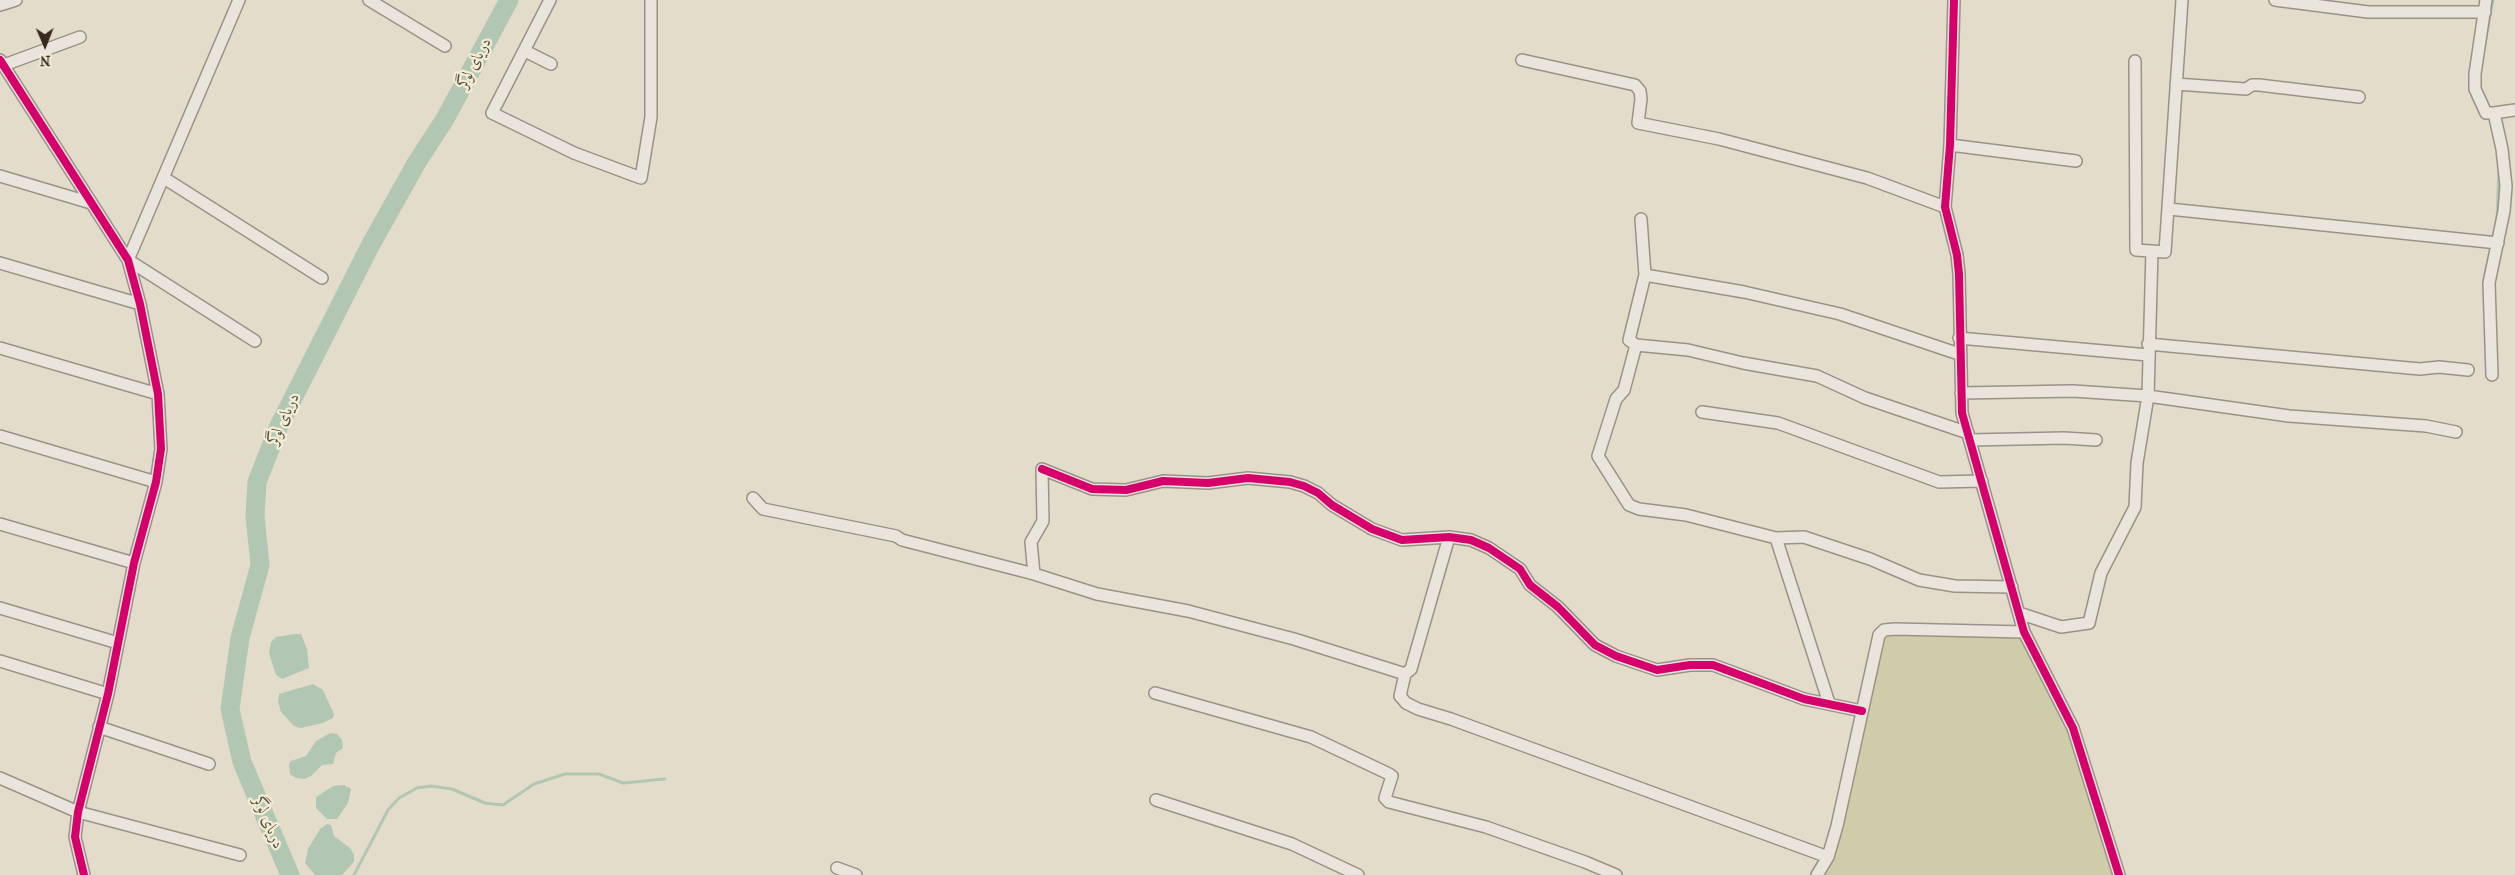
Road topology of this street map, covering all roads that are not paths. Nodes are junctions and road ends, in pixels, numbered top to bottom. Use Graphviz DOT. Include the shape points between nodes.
graph roads {
  1 [pos="16,0"];
  2 [pos="239,0"];
  3 [pos="369,0"];
  4 [pos="550,0"];
  5 [pos="651,0"];
  6 [pos="1954,0"];
  7 [pos="2182,0"];
  8 [pos="2275,0"];
  9 [pos="0,5"];
  10 [pos="2486,6"];
  11 [pos="80,37"];
  12 [pos="446,46"];
  13 [pos="525,51"];
  14 [pos="1522,60"];
  15 [pos="2135,61"];
  16 [pos="2,62"];
  17 [pos="551,64"];
  18 [pos="2176,84"];
  19 [pos="2359,97"];
  20 [pos="2515,110"];
  21 [pos="2494,113"];
  22 [pos="1950,145"];
  23 [pos="2076,161"];
  24 [pos="0,176"];
  25 [pos="164,178"];
  26 [pos="91,203"];
  27 [pos="1945,207"];
  28 [pos="2169,209"];
  29 [pos="1640,219"];
  30 [pos="2498,243"];
  31 [pos="2152,251"];
  32 [pos="128,260"];
  33 [pos="0,263"];
  34 [pos="1645,276"];
  35 [pos="322,278"];
  36 [pos="140,304"];
  37 [pos="1959,338"];
  38 [pos="255,341"];
  39 [pos="1636,345"];
  40 [pos="0,348"];
  41 [pos="2148,349"];
  42 [pos="1959,354"];
  43 [pos="2468,370"];
  44 [pos="2492,375"];
  45 [pos="1961,393"];
  46 [pos="158,394"];
  47 [pos="2148,396"];
  48 [pos="1702,412"];
  49 [pos="2456,432"];
  50 [pos="0,436"];
  51 [pos="1969,436"];
  52 [pos="2096,440"];
  53 [pos="1982,481"];
  54 [pos="156,482"];
  55 [pos="753,498"];
  56 [pos="0,524"];
  57 [pos="1449,537"];
  58 [pos="1776,538"];
  59 [pos="134,563"];
  60 [pos="1034,574"];
  61 [pos="2012,586"];
  62 [pos="0,608"];
  63 [pos="2019,614"];
  64 [pos="2024,632"];
  65 [pos="118,643"];
  66 [pos="0,661"];
  67 [pos="1405,674"];
  68 [pos="1155,693"];
  69 [pos="108,694"];
  70 [pos="1829,703"];
  71 [pos="1862,711"];
  72 [pos="99,727"];
  73 [pos="209,764"];
  74 [pos="0,778"];
  75 [pos="1156,800"];
  76 [pos="78,812"];
  77 [pos="240,855"];
  78 [pos="1828,858"];
  79 [pos="837,868"];
  80 [pos="84,875"];
  81 [pos="856,875"];
  82 [pos="1358,875"];
  83 [pos="1616,875"];
  84 [pos="1817,875"];
  85 [pos="2119,875"];
  1 -- 9 [label="street"];
  2 -- 25 [label="street"];
  3 -- 12 [label="street"];
  4 -- 13 [label="street"];
  5 -- 13 [label="street" via="651,117 641,178 574,153 492,113"];
  6 -- 22 [label="street"];
  7 -- 18 [label="street"];
  8 -- 10 [label="street" via="2368,12"];
  10 -- 21 [label="street" via="2474,74 2475,89 2486,113"];
  11 -- 16 [label="street"];
  13 -- 17 [label="street"];
  14 -- 27 [label="street" via="1635,85 1641,99 1638,123 1719,139 1866,178"];
  15 -- 31 [label="street" via="2136,250"];
  16 -- 26 [label="street"];
  18 -- 19 [label="street" via="2246,89 2259,85"];
  18 -- 28 [label="street"];
  20 -- 21 [label="street"];
  21 -- 30 [label="street" via="2506,186"];
  22 -- 23 [label="street"];
  22 -- 27 [label="street"];
  24 -- 26 [label="street"];
  25 -- 32 [label="street"];
  25 -- 35 [label="street"];
  26 -- 32 [label="street"];
  27 -- 37 [label="street" via="1957,255"];
  28 -- 30 [label="street"];
  28 -- 31 [label="street" via="2165,252"];
  29 -- 34 [label="street"];
  30 -- 44 [label="street" via="2490,283"];
  31 -- 41 [label="street"];
  32 -- 36 [label="street"];
  32 -- 38 [label="street"];
  33 -- 36 [label="street"];
  34 -- 39 [label="street" via="1629,340"];
  34 -- 42 [label="street" via="1744,292 1840,314"];
  36 -- 46 [label="street"];
  37 -- 41 [label="street"];
  37 -- 42 [label="street"];
  39 -- 51 [label="street" via="1688,350 1817,376"];
  39 -- 58 [label="street" via="1624,390 1616,399 1598,456 1625,501 1639,509 1686,515"];
  40 -- 46 [label="street"];
  41 -- 43 [label="street"];
  41 -- 47 [label="street"];
  42 -- 45 [label="street"];
  45 -- 47 [label="street" via="2073,391"];
  45 -- 51 [label="street" via="1962,413"];
  46 -- 54 [label="street" via="161,448"];
  47 -- 49 [label="street" via="2289,416 2426,426"];
  47 -- 63 [label="street" via="2137,463 2135,507 2101,573 2089,623 2061,626"];
  48 -- 53 [label="street" via="1778,423 1938,482"];
  50 -- 54 [label="street"];
  51 -- 52 [label="street"];
  51 -- 53 [label="street"];
  53 -- 61 [label="street"];
  54 -- 59 [label="street"];
  55 -- 60 [label="street" via="763,509 896,536"];
  56 -- 59 [label="street"];
  57 -- 60 [label="street" via="1402,540 1372,529 1318,493 1290,482 1248,478 1208,483 1163,481 1126,490 1092,489 1042,469 1045,494 1043,521 1031,542"];
  57 -- 67 [label="street" via="1411,669"];
  57 -- 70 [label="street" via="1471,540 1520,568 1530,584 1558,606 1595,645 1616,656 1657,670 1713,665 1804,699"];
  58 -- 61 [label="street" via="1804,537 1870,558 1919,580 1955,586"];
  58 -- 70 [label="street"];
  59 -- 65 [label="street"];
  60 -- 67 [label="street" via="1097,594 1188,612 1294,639"];
  61 -- 63 [label="street"];
  62 -- 65 [label="street"];
  63 -- 64 [label="street"];
  64 -- 71 [label="street" via="1884,630 1879,635"];
  64 -- 85 [label="street" via="2073,728"];
  65 -- 69 [label="street"];
  66 -- 69 [label="street"];
  67 -- 78 [label="street" via="1400,696 1418,709"];
  68 -- 83 [label="street" via="1311,737 1392,776 1385,798 1389,802 1486,827"];
  69 -- 72 [label="street"];
  70 -- 71 [label="street"];
  71 -- 78 [label="street"];
  72 -- 73 [label="street"];
  72 -- 76 [label="street"];
  74 -- 76 [label="street"];
  75 -- 82 [label="street" via="1292,844"];
  76 -- 77 [label="street"];
  76 -- 80 [label="street" via="75,837"];
  78 -- 84 [label="street"];
  79 -- 81 [label="street"];
}
